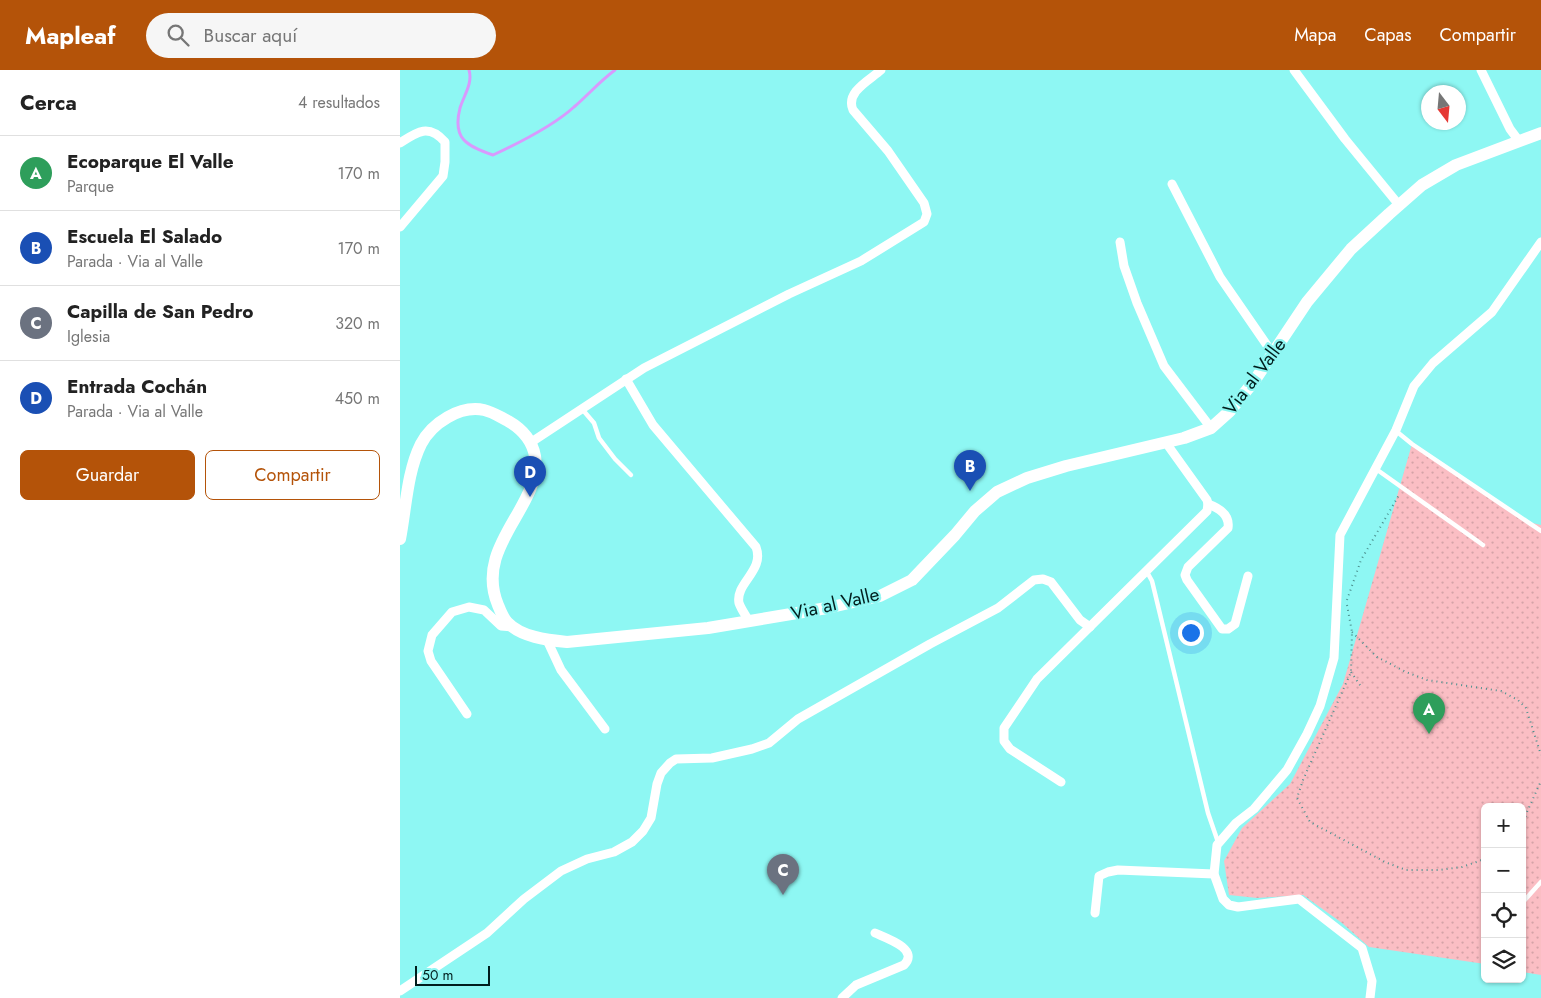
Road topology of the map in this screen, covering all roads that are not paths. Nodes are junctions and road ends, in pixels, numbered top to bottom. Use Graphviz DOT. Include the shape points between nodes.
graph roads {
  1 [pos="881,70"];
  2 [pos="1294,70"];
  3 [pos="1481,70"];
  4 [pos="1541,133"];
  5 [pos="1519,140"];
  6 [pos="400,143"];
  7 [pos="1172,184"];
  8 [pos="1400,205"];
  9 [pos="400,227"];
  10 [pos="1120,242"];
  11 [pos="1541,242"];
  12 [pos="1273,354"];
  13 [pos="626,379"];
  14 [pos="582,409"];
  15 [pos="1211,428"];
  16 [pos="1396,430"];
  17 [pos="530,442"];
  18 [pos="1169,442"];
  19 [pos="1376,469"];
  20 [pos="406,473"];
  21 [pos="631,475"];
  22 [pos="1208,504"];
  23 [pos="1541,531"];
  24 [pos="400,539"];
  25 [pos="1483,545"];
  26 [pos="1147,572"];
  27 [pos="1248,576"];
  28 [pos="748,621"];
  29 [pos="514,627"];
  30 [pos="1090,627"];
  31 [pos="547,640"];
  32 [pos="467,714"];
  33 [pos="606,729"];
  34 [pos="1061,782"];
  35 [pos="1219,843"];
  36 [pos="1214,874"];
  37 [pos="1541,882"];
  38 [pos="1526,899"];
  39 [pos="1095,913"];
  40 [pos="875,932"];
  41 [pos="400,991"];
  42 [pos="842,998"];
  43 [pos="1370,998"];
  1 -- 13 [label="street" via="855,92 850,104 924,203 927,214 924,222 861,261 789,294"];
  2 -- 8 [label="street"];
  3 -- 5 [label="street" via="1510,129"];
  4 -- 5 [label="main road, Via al Valle"];
  5 -- 8 [label="main road, Via al Valle" via="1456,165 1422,185"];
  6 -- 9 [label="street" via="422,131 435,132 445,142 443,176"];
  7 -- 12 [label="street" via="1220,277"];
  8 -- 12 [label="main road, Via al Valle" via="1351,249 1306,302"];
  10 -- 15 [label="street" via="1124,266 1137,303 1164,366"];
  11 -- 16 [label="street" via="1492,312 1433,363 1414,386"];
  12 -- 15 [label="main road, Via al Valle" via="1230,412"];
  13 -- 14 [label="street"];
  13 -- 28 [label="street" via="653,425 756,547 758,564 741,591 739,602"];
  14 -- 17 [label="street"];
  14 -- 21 [label="lane" via="594,423 599,438"];
  15 -- 18 [label="main road, Via al Valle"];
  16 -- 19 [label="street"];
  16 -- 23 [label="lane"];
  17 -- 20 [label="main road" via="520,428 494,413 482,409 458,411 438,424 422,442"];
  17 -- 29 [label="main road, Via al Valle" via="536,472 494,562 493,584 497,604 507,622"];
  18 -- 22 [label="street" via="1169,447"];
  18 -- 28 [label="main road, Via al Valle" via="1066,466 1027,478 997,492 975,511 912,580 880,596"];
  19 -- 25 [label="lane"];
  19 -- 35 [label="street" via="1340,535 1334,658 1320,706 1287,770"];
  20 -- 24 [label="main road"];
  22 -- 26 [label="street" via="1206,514"];
  22 -- 27 [label="street" via="1218,508 1227,518 1228,528 1188,568 1185,575 1222,629 1235,624"];
  26 -- 30 [label="street"];
  26 -- 35 [label="lane" via="1152,581 1208,813"];
  28 -- 31 [label="main road, Via al Valle" via="646,635 566,642"];
  29 -- 31 [label="main road, Via al Valle" via="526,635"];
  29 -- 32 [label="street" via="501,626 479,608 463,608 452,612 432,635 428,651 431,661"];
  30 -- 34 [label="street" via="1037,679 1004,728 1004,741 1010,749"];
  30 -- 41 [label="street" via="1080,620 1051,582 1039,579 998,608 798,720 769,744 712,758 676,759 661,773 651,818 632,842 561,871 487,933"];
  31 -- 33 [label="street" via="561,670"];
  35 -- 36 [label="street"];
  36 -- 39 [label="street" via="1108,872 1099,876"];
  36 -- 43 [label="street" via="1222,899 1229,905 1253,907 1299,900 1310,906 1362,948 1372,981"];
  37 -- 38 [label="lane"];
  40 -- 42 [label="street" via="906,949 908,961 856,985"];
}
